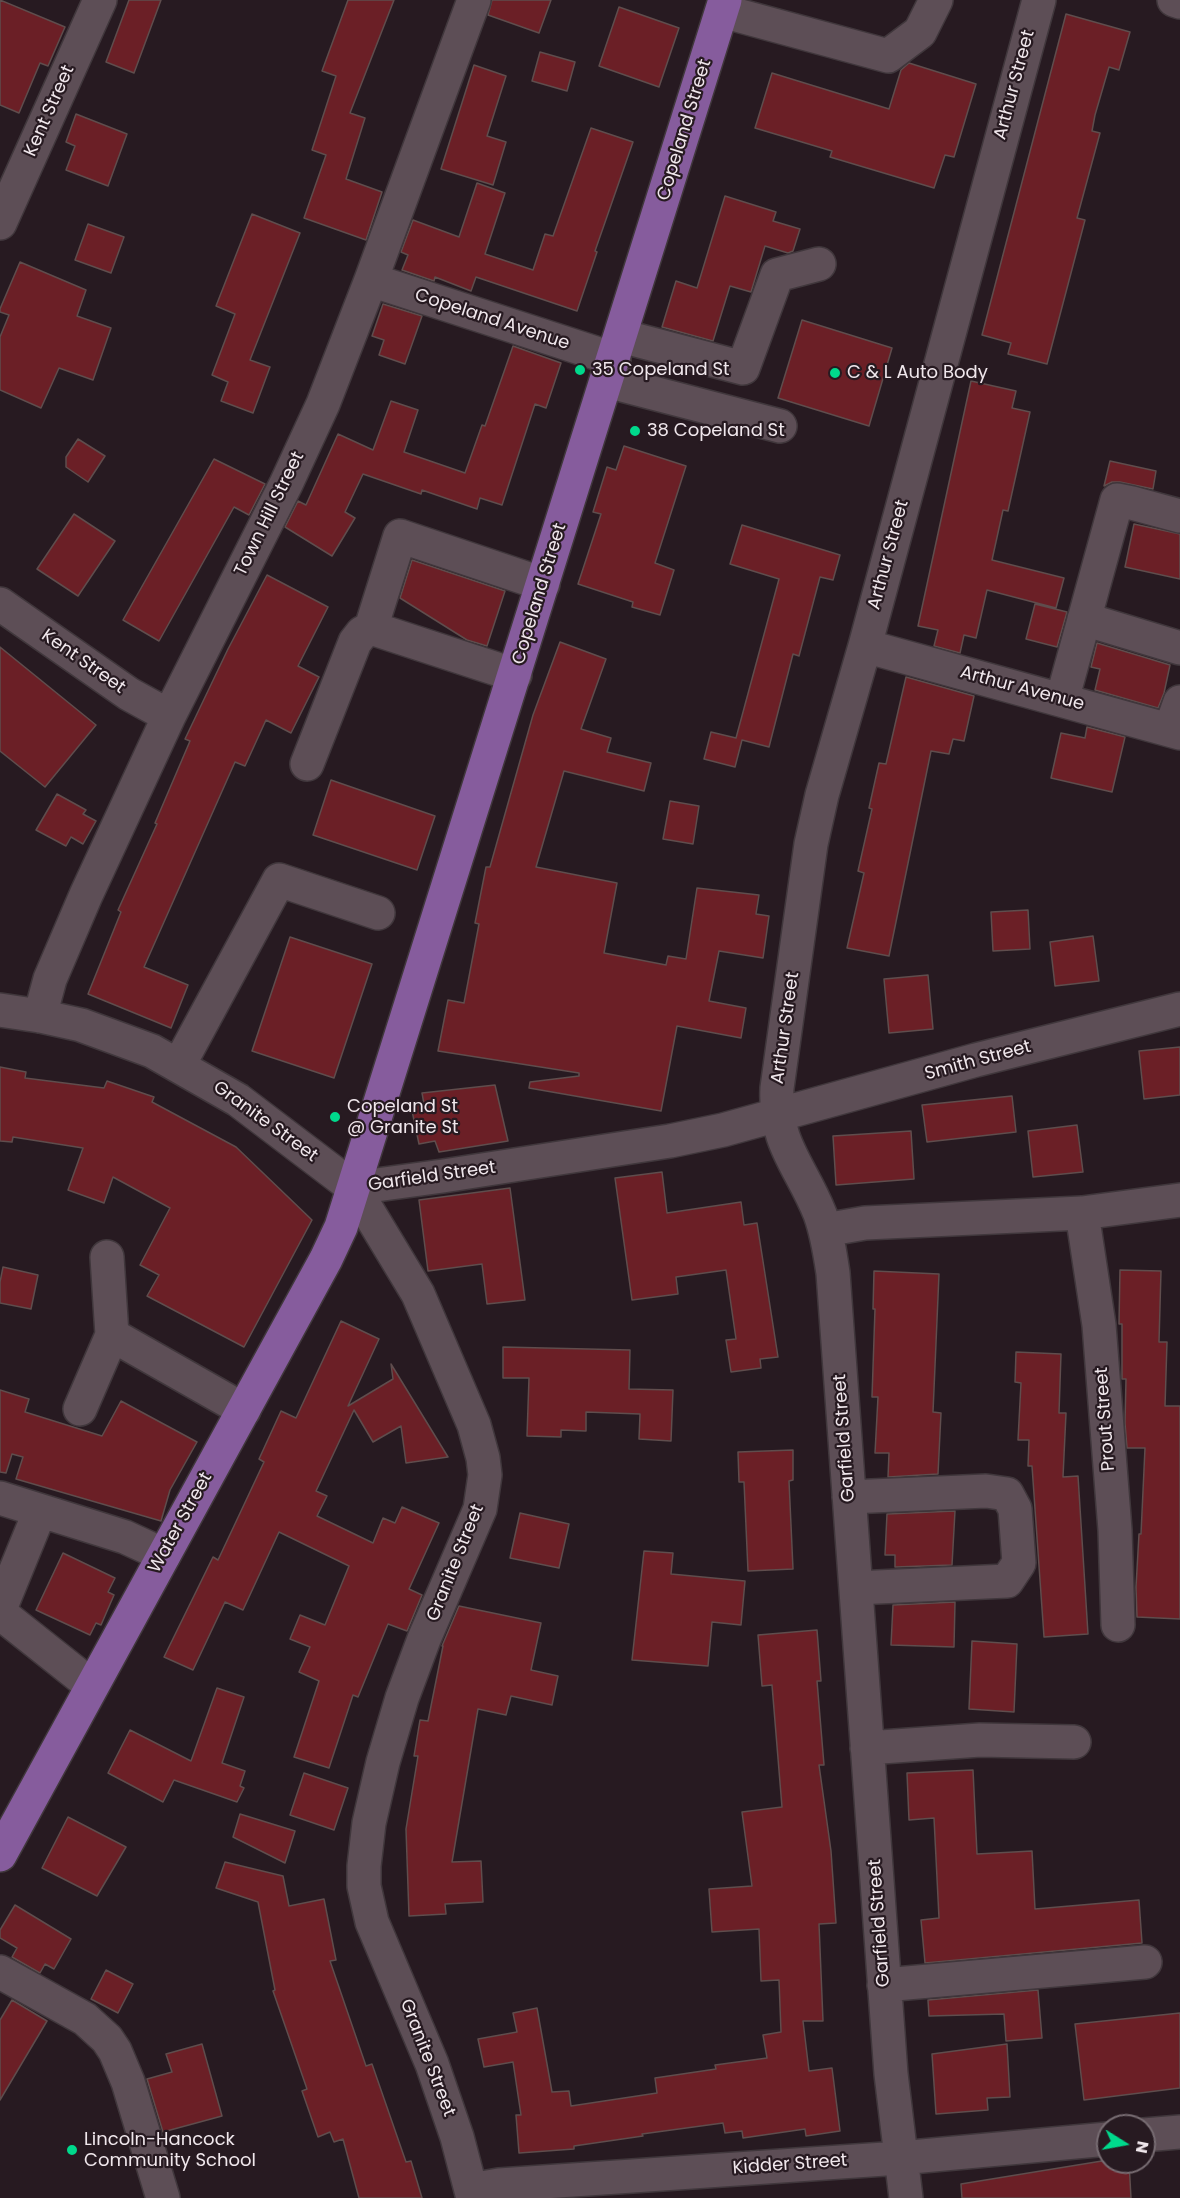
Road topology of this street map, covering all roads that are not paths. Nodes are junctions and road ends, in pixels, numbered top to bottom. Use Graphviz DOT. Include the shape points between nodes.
graph roads {
  1 [pos="100,0"];
  2 [pos="474,0"];
  3 [pos="936,0"];
  4 [pos="1039,0"];
  5 [pos="1174,0"];
  6 [pos="1180,2"];
  7 [pos="724,5"];
  8 [pos="0,223"];
  9 [pos="819,264"];
  10 [pos="371,280"];
  11 [pos="614,359"];
  12 [pos="780,426"];
  13 [pos="1180,516"];
  14 [pos="543,585"];
  15 [pos="0,604"];
  16 [pos="1084,619"];
  17 [pos="371,627"];
  18 [pos="865,646"];
  19 [pos="1180,648"];
  20 [pos="515,675"];
  21 [pos="1062,700"];
  22 [pos="169,716"];
  23 [pos="1177,722"];
  24 [pos="307,764"];
  25 [pos="378,913"];
  26 [pos="1180,1009"];
  27 [pos="0,1010"];
  28 [pos="40,1016"];
  29 [pos="179,1065"];
  30 [pos="777,1116"];
  31 [pos="354,1188"];
  32 [pos="1180,1200"];
  33 [pos="1082,1213"];
  34 [pos="825,1230"];
  35 [pos="107,1257"];
  36 [pos="112,1335"];
  37 [pos="80,1409"];
  38 [pos="244,1410"];
  39 [pos="849,1497"];
  40 [pos="0,1498"];
  41 [pos="40,1511"];
  42 [pos="164,1555"];
  43 [pos="856,1588"];
  44 [pos="0,1611"];
  45 [pos="1118,1625"];
  46 [pos="92,1686"];
  47 [pos="1074,1742"];
  48 [pos="867,1748"];
  49 [pos="0,1855"];
  50 [pos="1145,1962"];
  51 [pos="0,1972"];
  52 [pos="885,1985"];
  53 [pos="1180,2132"];
  54 [pos="1156,2134"];
  55 [pos="1096,2140"];
  56 [pos="900,2158"];
  57 [pos="472,2194"];
  58 [pos="163,2198"];
  59 [pos="906,2198"];
  1 -- 8 [label="street, Kent Street"];
  2 -- 10 [label="street, Town Hill Street"];
  3 -- 7 [label="street" via="920,32 888,56"];
  4 -- 18 [label="street, Arthur Street"];
  5 -- 6 [label="street"];
  7 -- 11 [label="main road, Copeland Street"];
  9 -- 11 [label="street" via="777,275 743,368"];
  10 -- 11 [label="street, Copeland Avenue"];
  10 -- 22 [label="street, Town Hill Street" via="291,474"];
  11 -- 12 [label="street"];
  11 -- 14 [label="main road, Copeland Street"];
  13 -- 16 [label="street" via="1117,501"];
  14 -- 17 [label="street" via="400,536"];
  14 -- 20 [label="main road, Copeland Street"];
  15 -- 22 [label="street, Kent Street" via="120,688"];
  16 -- 19 [label="street"];
  16 -- 21 [label="street"];
  17 -- 20 [label="street"];
  17 -- 24 [label="street" via="352,648"];
  18 -- 21 [label="street, Arthur Avenue"];
  18 -- 30 [label="street, Arthur Street" via="811,844"];
  20 -- 31 [label="main road, Copeland Street"];
  21 -- 23 [label="street, Arthur Avenue"];
  22 -- 28 [label="street, Town Hill Street" via="62,950"];
  25 -- 29 [label="street" via="279,879"];
  26 -- 30 [label="street, Smith Street" via="976,1060"];
  27 -- 28 [label="street, Granite Street"];
  28 -- 29 [label="street, Granite Street" via="104,1032"];
  29 -- 31 [label="street, Granite Street" via="264,1118"];
  30 -- 31 [label="street, Garfield Street" via="670,1141"];
  30 -- 34 [label="street, Garfield Street" via="788,1152"];
  31 -- 38 [label="main road, Water Street" via="326,1259"];
  31 -- 57 [label="street, Granite Street" via="418,1294 474,1425 485,1475 480,1509 417,1658 392,1730 369,1823 364,1866 372,1922 432,2064"];
  32 -- 33 [label="street"];
  33 -- 34 [label="street" via="865,1222"];
  33 -- 45 [label="street, Prout Street" via="1099,1325 1115,1530"];
  34 -- 39 [label="street, Garfield Street" via="836,1299"];
  35 -- 36 [label="street"];
  36 -- 37 [label="street"];
  36 -- 38 [label="street"];
  38 -- 42 [label="main road, Water Street"];
  39 -- 43 [label="street, Garfield Street"];
  39 -- 43 [label="street" via="986,1491 1007,1494 1015,1509 1019,1563 1007,1581"];
  40 -- 41 [label="street"];
  41 -- 42 [label="street" via="125,1537"];
  41 -- 44 [label="street"];
  42 -- 46 [label="main road, Water Street"];
  43 -- 48 [label="street, Garfield Street"];
  44 -- 46 [label="street"];
  46 -- 49 [label="main road, Water Street"];
  47 -- 48 [label="street" via="980,1740"];
  48 -- 52 [label="street, Garfield Street"];
  50 -- 52 [label="street"];
  51 -- 58 [label="street" via="85,2019 115,2051"];
  52 -- 56 [label="street, Garfield Street"];
  53 -- 54 [label="street"];
  55 -- 56 [label="street, Kidder Street"];
  56 -- 57 [label="street, Kidder Street" via="526,2183 492,2186"];
  56 -- 59 [label="street, Garfield Street"];
}
